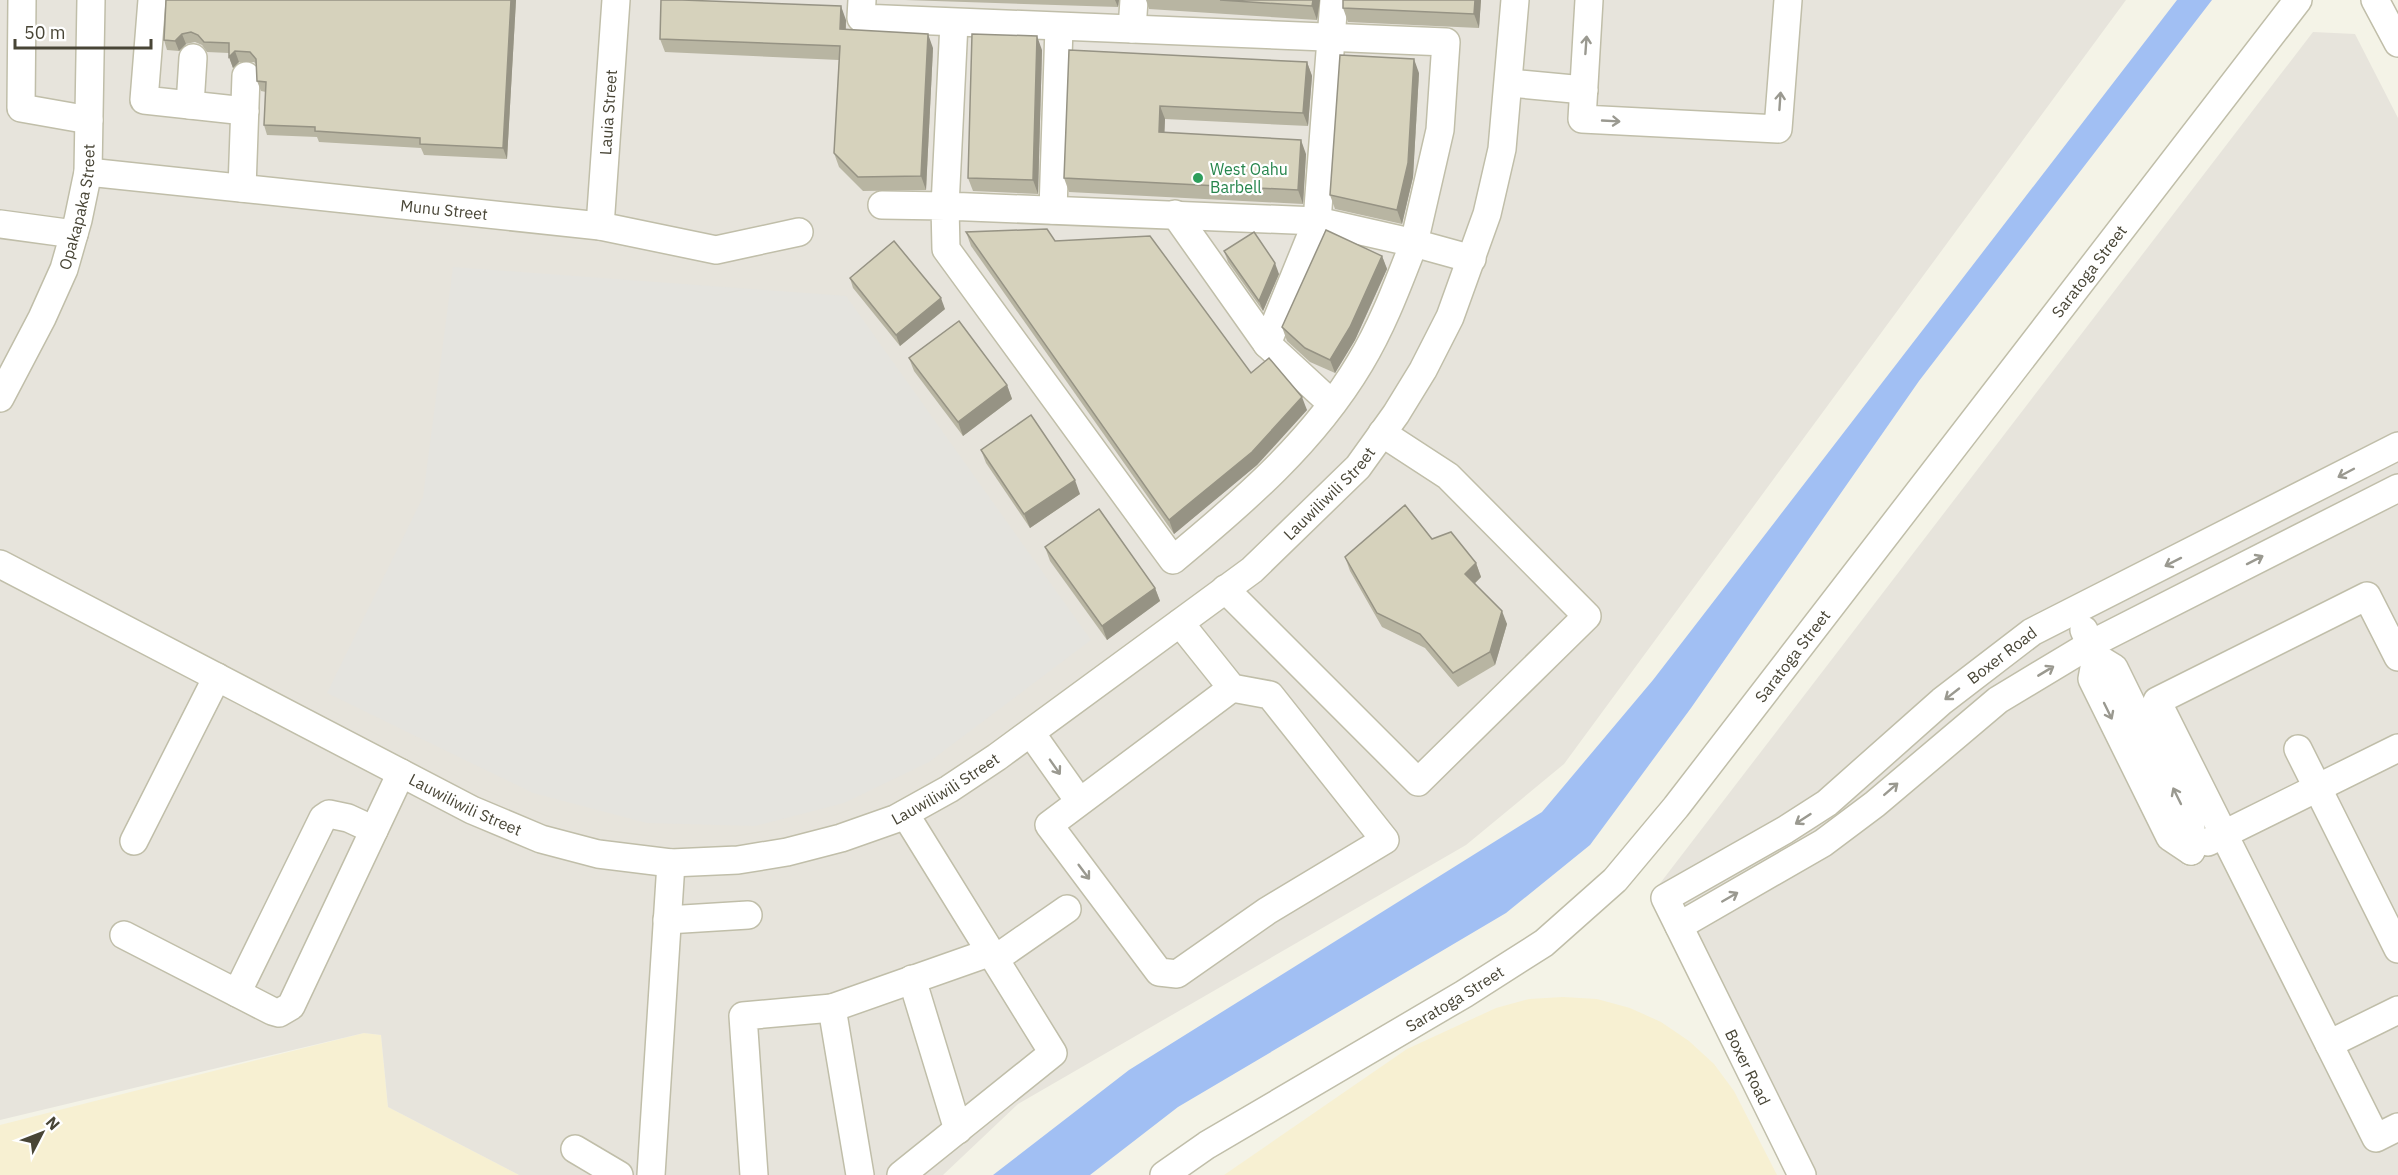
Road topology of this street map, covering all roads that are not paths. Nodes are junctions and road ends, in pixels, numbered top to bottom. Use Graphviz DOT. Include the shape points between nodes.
graph roads {
  1 [pos="91,0"];
  2 [pos="152,0"];
  3 [pos="615,0"];
  4 [pos="862,0"];
  5 [pos="1134,0"];
  6 [pos="1334,0"];
  7 [pos="1515,0"];
  8 [pos="1589,0"];
  9 [pos="1788,0"];
  10 [pos="2298,0"];
  11 [pos="2375,0"];
  12 [pos="15,16"];
  13 [pos="954,23"];
  14 [pos="1059,27"];
  15 [pos="1132,29"];
  16 [pos="1331,37"];
  17 [pos="2398,44"];
  18 [pos="193,58"];
  19 [pos="246,76"];
  20 [pos="1510,83"];
  21 [pos="1584,90"];
  22 [pos="189,105"];
  23 [pos="245,111"];
  24 [pos="89,120"];
  25 [pos="88,172"];
  26 [pos="242,188"];
  27 [pos="882,205"];
  28 [pos="945,206"];
  29 [pos="1053,210"];
  30 [pos="1175,214"];
  31 [pos="1317,221"];
  32 [pos="0,224"];
  33 [pos="600,226"];
  34 [pos="799,232"];
  35 [pos="74,234"];
  36 [pos="1414,243"];
  37 [pos="1472,259"];
  38 [pos="1266,344"];
  39 [pos="0,398"];
  40 [pos="1331,404"];
  41 [pos="1382,433"];
  42 [pos="2398,446"];
  43 [pos="2398,488"];
  44 [pos="0,564"];
  45 [pos="1225,589"];
  46 [pos="2074,611"];
  47 [pos="1180,623"];
  48 [pos="2093,651"];
  49 [pos="2398,657"];
  50 [pos="217,677"];
  51 [pos="1232,688"];
  52 [pos="1030,733"];
  53 [pos="2398,748"];
  54 [pos="2298,750"];
  55 [pos="401,773"];
  56 [pos="2318,788"];
  57 [pos="1079,801"];
  58 [pos="905,814"];
  59 [pos="374,830"];
  60 [pos="2223,834"];
  61 [pos="134,842"];
  62 [pos="671,863"];
  63 [pos="1067,909"];
  64 [pos="748,915"];
  65 [pos="668,920"];
  66 [pos="1679,926"];
  67 [pos="124,934"];
  68 [pos="2398,950"];
  69 [pos="993,956"];
  70 [pos="912,980"];
  71 [pos="237,993"];
  72 [pos="832,1008"];
  73 [pos="2398,1010"];
  74 [pos="2329,1044"];
  75 [pos="2398,1127"];
  76 [pos="958,1130"];
  77 [pos="575,1149"];
  78 [pos="619,1175"];
  79 [pos="651,1175"];
  80 [pos="754,1175"];
  81 [pos="860,1175"];
  82 [pos="901,1175"];
  83 [pos="1164,1175"];
  84 [pos="1802,1175"];
  1 -- 24 [label="street, Opakapaka Street"];
  2 -- 22 [label="street" via="144,100"];
  3 -- 33 [label="street, Lauia Street"];
  4 -- 13 [label="street" via="861,18"];
  5 -- 15 [label="street"];
  6 -- 16 [label="street"];
  7 -- 20 [label="street, Lauwiliwili Street"];
  21 -- 8 [label="street, one-way"];
  21 -- 9 [label="street, one-way" via="1582,119 1778,129"];
  10 -- 83 [label="street, Saratoga Street" via="1683,798 1615,880 1544,943 1207,1145"];
  11 -- 17 [label="street"];
  12 -- 24 [label="street" via="21,108"];
  13 -- 14 [label="street"];
  13 -- 28 [label="street"];
  14 -- 15 [label="street"];
  14 -- 29 [label="street"];
  15 -- 16 [label="street"];
  16 -- 31 [label="street"];
  16 -- 36 [label="street" via="1446,42 1440,130"];
  18 -- 22 [label="street"];
  19 -- 23 [label="street"];
  20 -- 21 [label="street"];
  20 -- 37 [label="street, Lauwiliwili Street" via="1502,149"];
  22 -- 23 [label="street"];
  23 -- 26 [label="street"];
  24 -- 25 [label="street, Opakapaka Street"];
  25 -- 26 [label="street, Munu Street"];
  25 -- 35 [label="street, Opakapaka Street"];
  26 -- 33 [label="street, Munu Street"];
  27 -- 28 [label="street"];
  28 -- 29 [label="street"];
  28 -- 40 [label="street" via="946,249 1173,560 1251,495"];
  29 -- 30 [label="street"];
  30 -- 31 [label="street"];
  30 -- 38 [label="street"];
  31 -- 36 [label="street"];
  31 -- 38 [label="street"];
  32 -- 35 [label="street"];
  33 -- 34 [label="street, Munu Street" via="716,250"];
  35 -- 39 [label="street, Opakapaka Street" via="64,269 42,318"];
  36 -- 37 [label="street"];
  36 -- 40 [label="street" via="1386,315 1360,364"];
  37 -- 41 [label="street, Lauwiliwili Street" via="1450,317 1423,370"];
  38 -- 40 [label="street"];
  41 -- 45 [label="street, Lauwiliwili Street" via="1358,466 1318,508 1252,570"];
  41 -- 45 [label="street" via="1448,476 1587,616 1418,782"];
  42 -- 46 [label="street, Boxer Road, one-way"];
  48 -- 43 [label="street, Boxer Road, one-way"];
  44 -- 50 [label="street, Lauwiliwili Street"];
  45 -- 47 [label="street, Lauwiliwili Street"];
  46 -- 48 [label="street"];
  46 -- 66 [label="street, Boxer Road, one-way" via="2032,632 1960,687 1827,803 1665,898"];
  47 -- 51 [label="street"];
  47 -- 52 [label="street, Lauwiliwili Street"];
  48 -- 60 [label="street" via="2114,668 2191,825 2191,851"];
  66 -- 48 [label="street, Boxer Road, one-way" via="1823,843 1998,700"];
  49 -- 60 [label="street" via="2367,596 2157,701"];
  50 -- 55 [label="street, Lauwiliwili Street"];
  50 -- 61 [label="street"];
  51 -- 57 [label="street"];
  57 -- 51 [label="street, one-way" via="1049,825 1159,972 1177,974 1266,911 1385,840 1270,695"];
  52 -- 57 [label="street, one-way"];
  52 -- 58 [label="street, Lauwiliwili Street"];
  53 -- 56 [label="street"];
  54 -- 56 [label="street"];
  55 -- 59 [label="street"];
  55 -- 62 [label="street, Lauwiliwili Street" via="472,810 541,839 598,854"];
  56 -- 60 [label="street"];
  56 -- 68 [label="street"];
  58 -- 62 [label="street, Lauwiliwili Street" via="841,838 787,852 738,860"];
  58 -- 69 [label="street"];
  59 -- 71 [label="street" via="338,815 323,818"];
  59 -- 71 [label="street" via="291,1006 279,1013"];
  60 -- 74 [label="street"];
  62 -- 65 [label="street"];
  63 -- 69 [label="street"];
  64 -- 65 [label="street"];
  65 -- 79 [label="street"];
  66 -- 84 [label="street, Boxer Road"];
  67 -- 71 [label="street"];
  69 -- 70 [label="street"];
  69 -- 76 [label="street" via="1053,1053"];
  70 -- 72 [label="street"];
  70 -- 76 [label="street"];
  72 -- 80 [label="street" via="743,1016"];
  72 -- 81 [label="street"];
  73 -- 74 [label="street"];
  74 -- 75 [label="street" via="2376,1137"];
  76 -- 82 [label="street"];
  77 -- 78 [label="street"];
}
